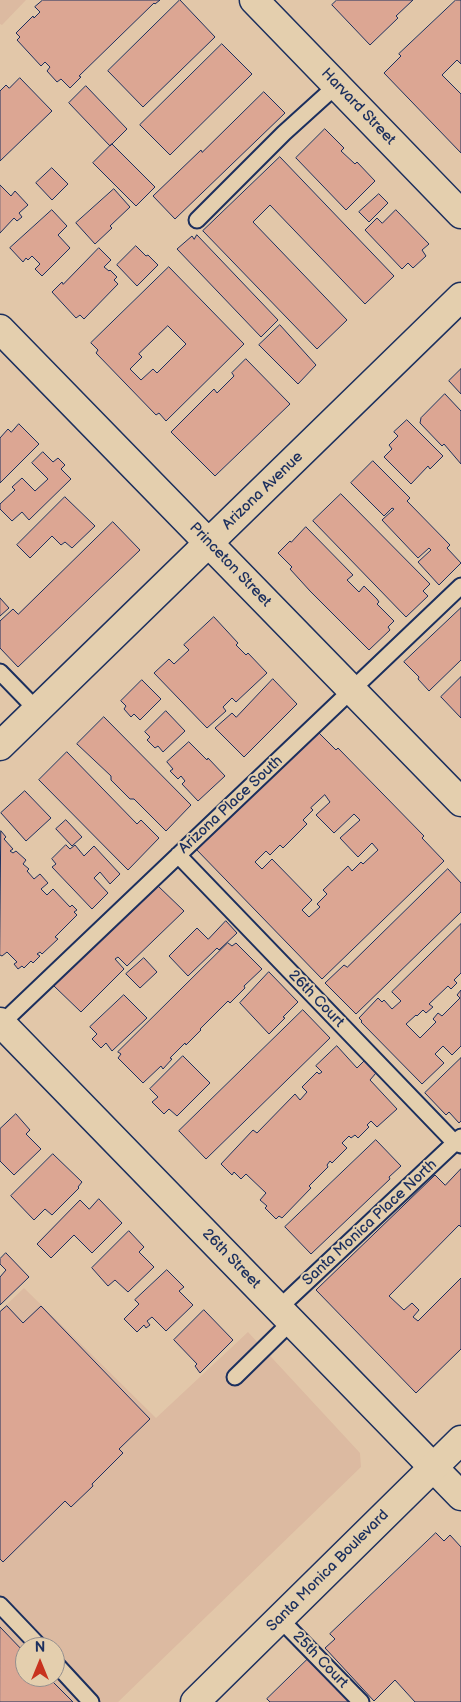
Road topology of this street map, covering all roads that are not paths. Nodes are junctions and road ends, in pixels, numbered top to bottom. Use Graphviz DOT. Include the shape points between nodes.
graph roads {
  1 [pos="254,0"];
  2 [pos="337,85"];
  3 [pos="461,214"];
  4 [pos="197,220"];
  5 [pos="461,297"];
  6 [pos="0,329"];
  7 [pos="209,543"];
  8 [pos="461,586"];
  9 [pos="0,672"];
  10 [pos="352,690"];
  11 [pos="37,710"];
  12 [pos="0,746"];
  13 [pos="461,802"];
  14 [pos="178,855"];
  15 [pos="1,1023"];
  16 [pos="459,1142"];
  17 [pos="285,1315"];
  18 [pos="235,1377"];
  19 [pos="461,1440"];
  20 [pos="433,1467"];
  21 [pos="461,1496"];
  22 [pos="0,1605"];
  23 [pos="280,1619"];
  24 [pos="30,1637"];
  25 [pos="65,1674"];
  26 [pos="91,1702"];
  27 [pos="195,1702"];
  28 [pos="361,1702"];
  1 -- 2 [label="street, Harvard Street"];
  2 -- 3 [label="street, Harvard Street"];
  2 -- 4 [label="lane"];
  5 -- 7 [label="street, Arizona Avenue"];
  6 -- 7 [label="street, Princeton Street"];
  7 -- 10 [label="street, Princeton Street"];
  7 -- 11 [label="street, Arizona Avenue"];
  8 -- 10 [label="lane, Arizona Place South"];
  9 -- 11 [label="lane"];
  10 -- 13 [label="street, Princeton Street"];
  10 -- 14 [label="lane, Arizona Place South"];
  11 -- 12 [label="street, Arizona Avenue"];
  14 -- 15 [label="lane, Arizona Place South"];
  14 -- 16 [label="lane, 26th Court"];
  15 -- 17 [label="street, 26th Street"];
  16 -- 17 [label="lane, Santa Monica Place North"];
  17 -- 18 [label="lane, Santa Monica Place North"];
  17 -- 20 [label="street, 26th Street"];
  19 -- 20 [label="street, Santa Monica Boulevard"];
  20 -- 21 [label="street, 26th Street"];
  20 -- 23 [label="street, Santa Monica Boulevard"];
  22 -- 24 [label="lane"];
  23 -- 27 [label="street, Santa Monica Boulevard"];
  23 -- 28 [label="lane, 25th Court"];
  25 -- 26 [label="lane"];
}
